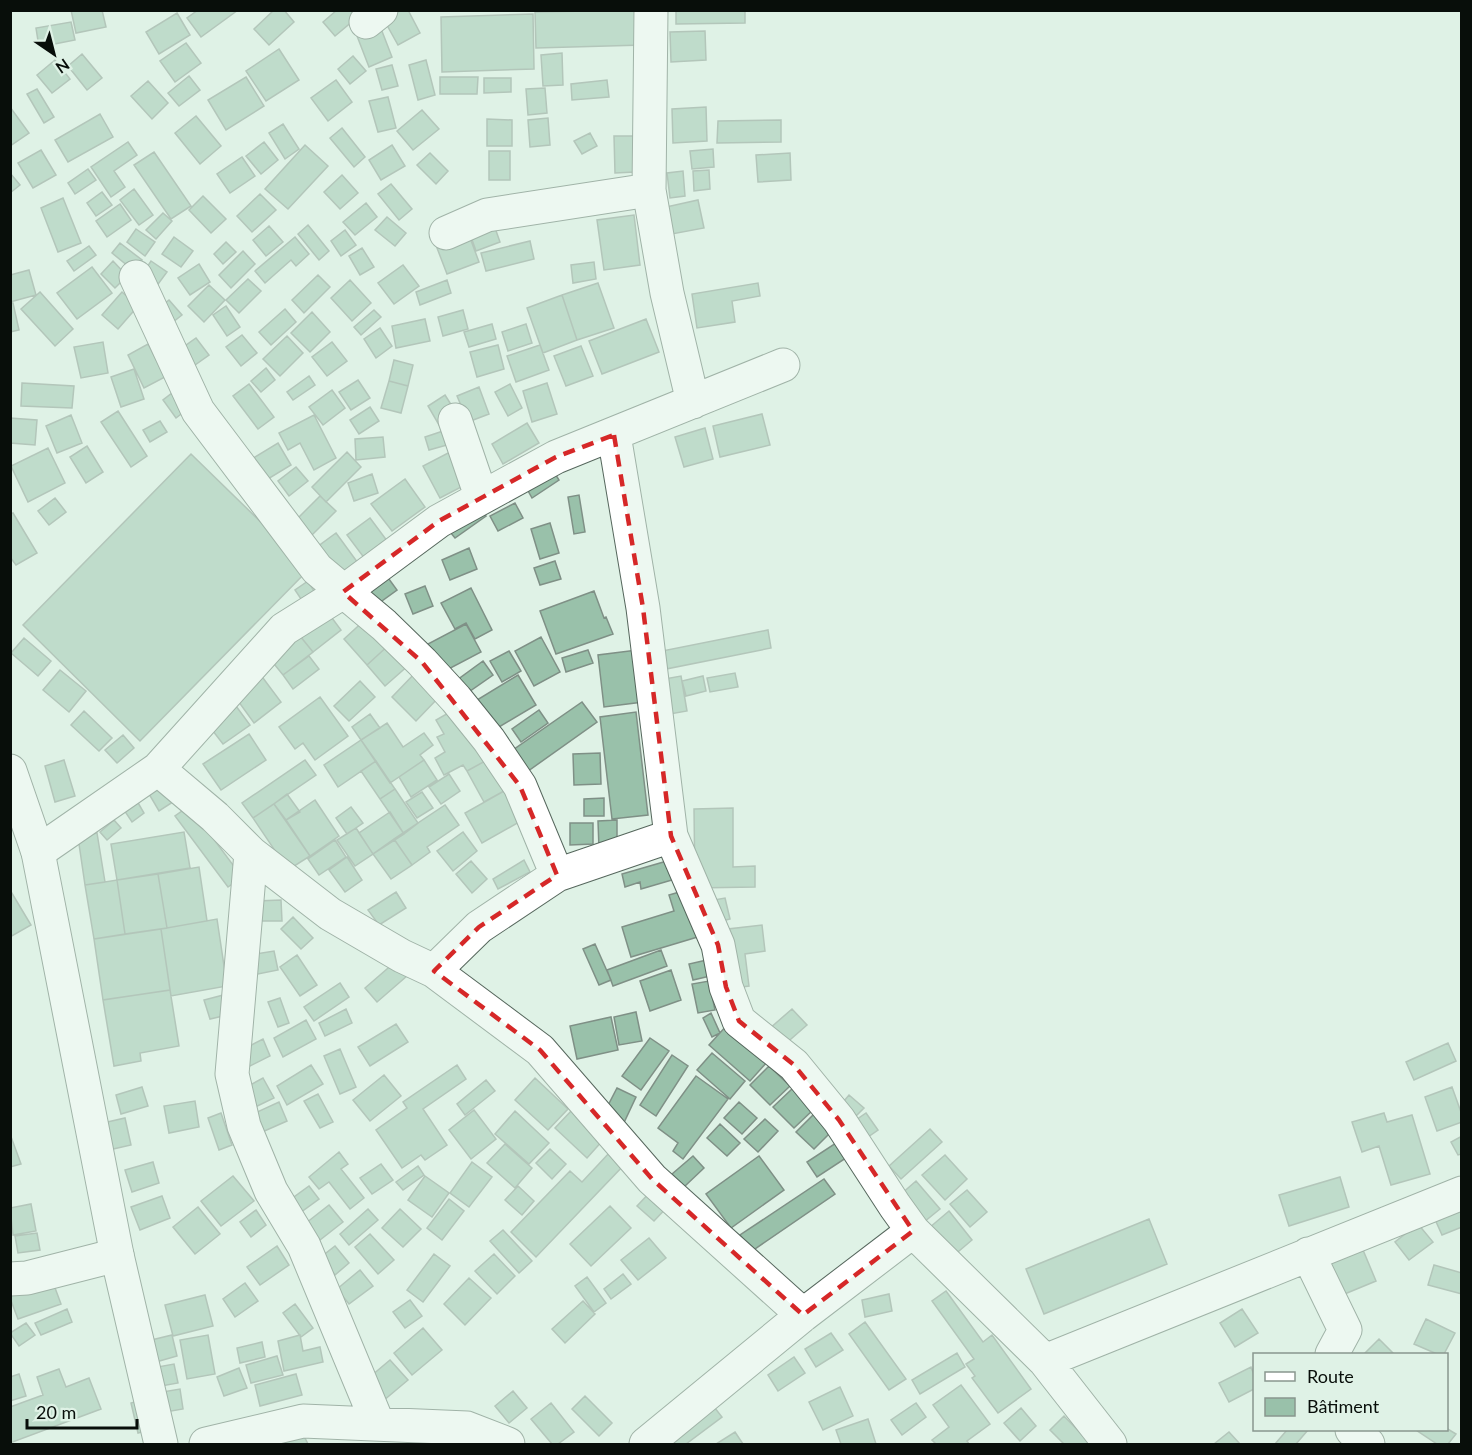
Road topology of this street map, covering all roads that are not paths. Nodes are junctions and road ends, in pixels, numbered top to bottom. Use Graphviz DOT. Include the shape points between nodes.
graph roads {
  1 [pos="651,10"];
  2 [pos="650,190"];
  3 [pos="446,232"];
  4 [pos="136,277"];
  5 [pos="783,365"];
  6 [pos="693,402"];
  7 [pos="455,420"];
  8 [pos="614,435"];
  9 [pos="481,496"];
  10 [pos="343,592"];
  11 [pos="158,769"];
  12 [pos="10,771"];
  13 [pos="16,807"];
  14 [pos="671,836"];
  15 [pos="38,852"];
  16 [pos="251,853"];
  17 [pos="556,875"];
  18 [pos="434,971"];
  19 [pos="1461,1193"];
  20 [pos="914,1231"];
  21 [pos="1308,1254"];
  22 [pos="117,1255"];
  23 [pos="10,1279"];
  24 [pos="803,1315"];
  25 [pos="1333,1353"];
  26 [pos="1045,1361"];
  27 [pos="378,1424"];
  28 [pos="1353,1431"];
  29 [pos="161,1444"];
  30 [pos="206,1444"];
  31 [pos="507,1444"];
  32 [pos="646,1444"];
  33 [pos="1110,1444"];
  34 [pos="1368,1444"];
  1 -- 2 [label="street"];
  2 -- 3 [label="street" via="487,215"];
  2 -- 6 [label="street" via="667,293"];
  4 -- 10 [label="street" via="198,411 317,569"];
  5 -- 6 [label="street"];
  6 -- 8 [label="street"];
  7 -- 9 [label="street"];
  8 -- 9 [label="street" via="556,457"];
  8 -- 14 [label="street" via="643,608"];
  9 -- 10 [label="street" via="438,521"];
  10 -- 11 [label="street" via="284,629"];
  10 -- 17 [label="street" via="422,662 489,740 520,786"];
  11 -- 15 [label="street"];
  11 -- 16 [label="street"];
  12 -- 13 [label="street"];
  13 -- 15 [label="street"];
  14 -- 17 [label="street"];
  14 -- 20 [label="street" via="718,945 726,987 739,1021 794,1065 840,1120"];
  15 -- 22 [label="street"];
  16 -- 18 [label="street" via="330,914"];
  16 -- 27 [label="street" via="232,1074 244,1126 271,1191 304,1246"];
  17 -- 18 [label="street" via="479,927"];
  18 -- 24 [label="street" via="540,1050 652,1179"];
  19 -- 21 [label="street"];
  20 -- 24 [label="street"];
  20 -- 26 [label="street"];
  21 -- 25 [label="street" via="1345,1330"];
  21 -- 26 [label="street"];
  22 -- 23 [label="street"];
  22 -- 29 [label="street"];
  24 -- 32 [label="street"];
  26 -- 33 [label="street"];
  27 -- 30 [label="street" via="303,1421"];
  27 -- 31 [label="street" via="468,1428"];
  28 -- 34 [label="street"];
}
